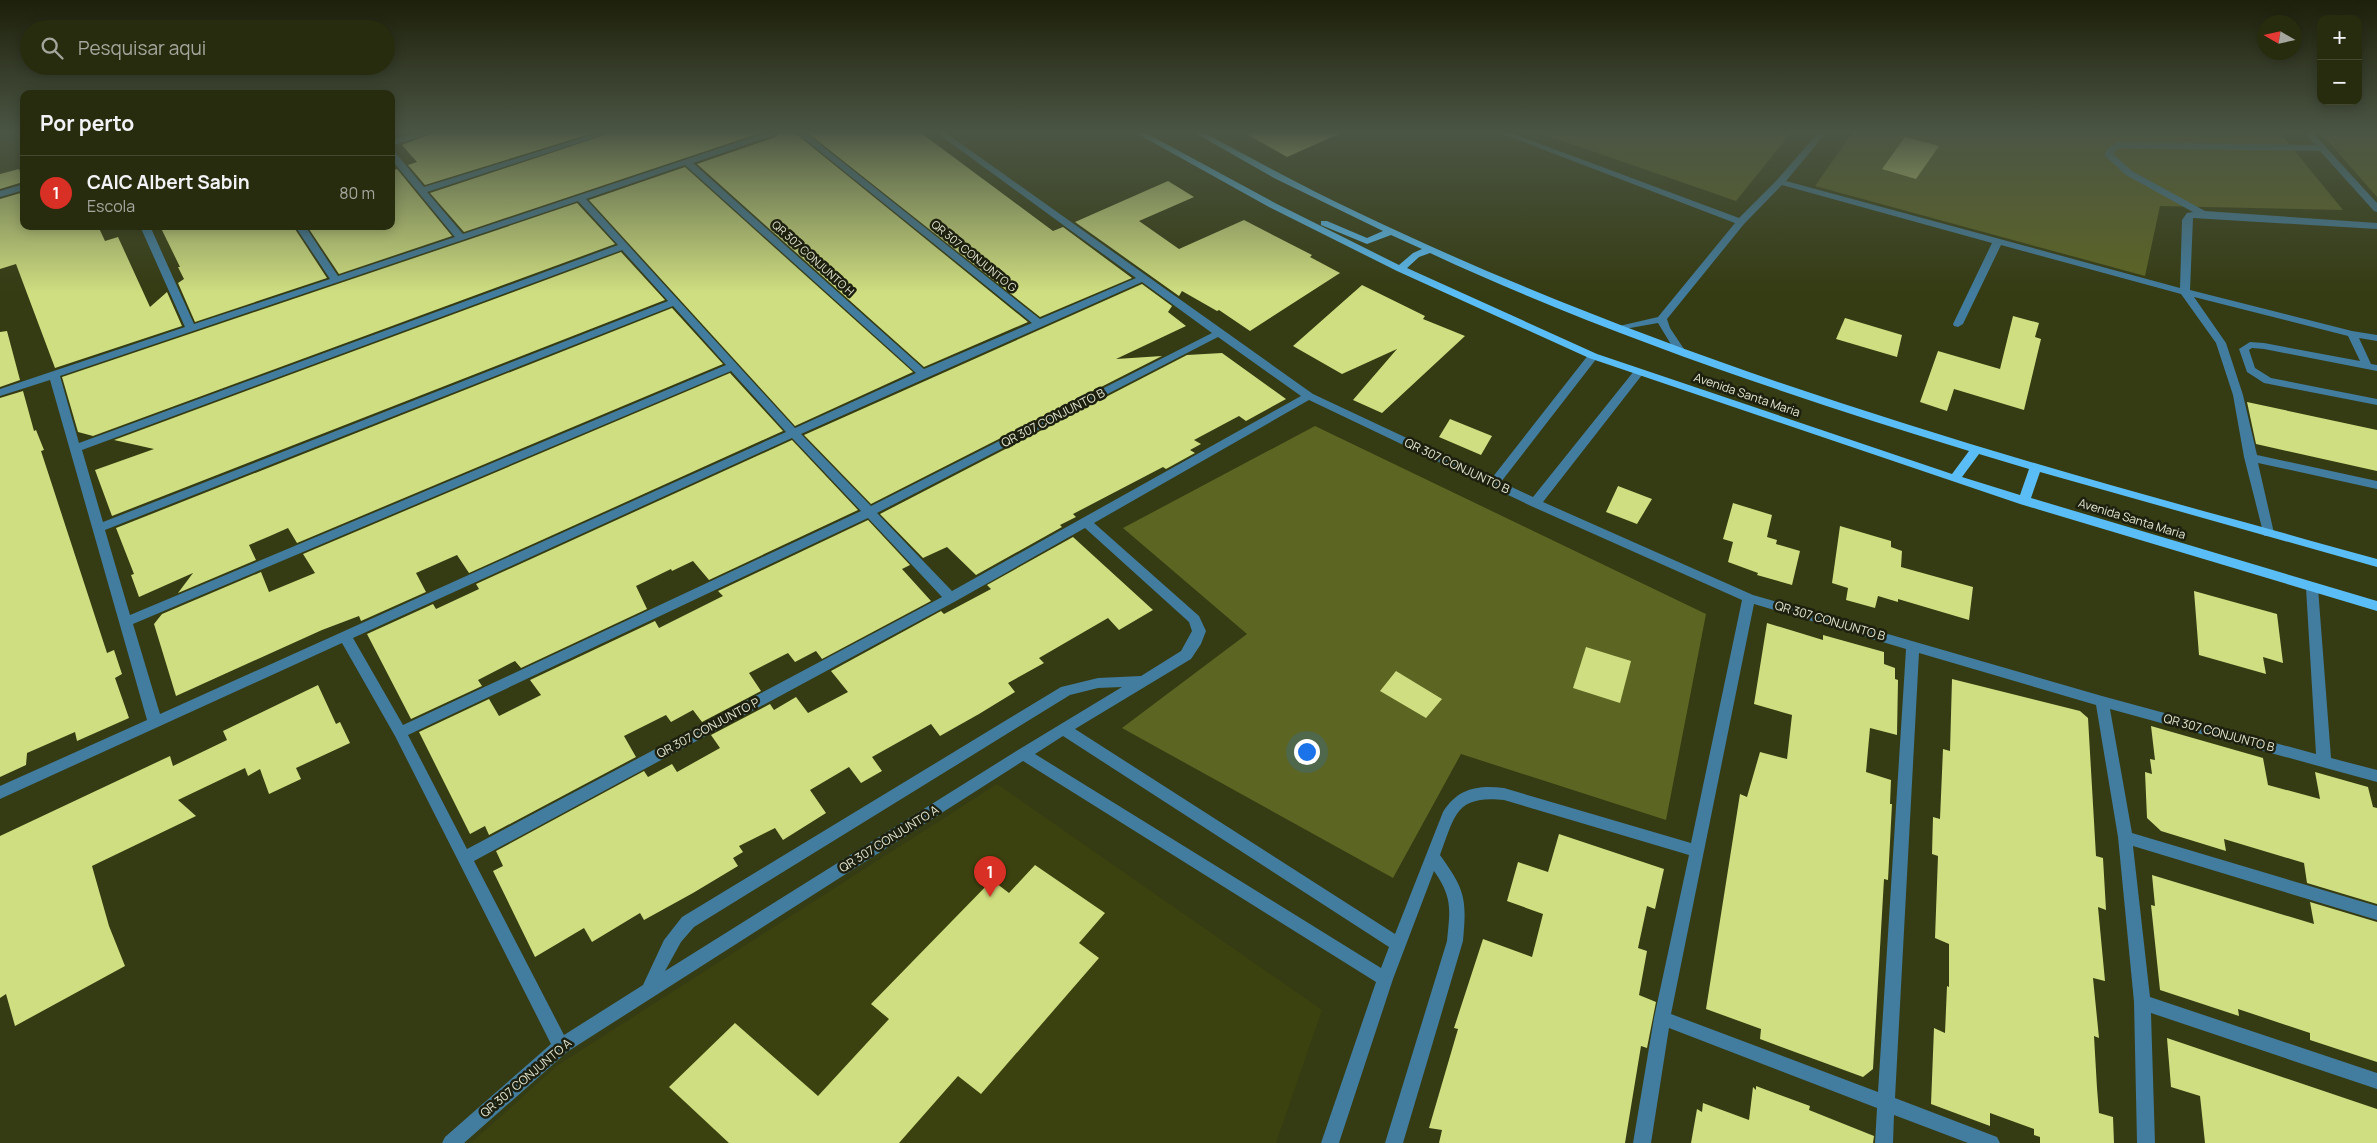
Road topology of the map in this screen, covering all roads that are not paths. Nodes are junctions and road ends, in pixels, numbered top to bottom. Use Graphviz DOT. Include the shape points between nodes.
graph roads {
  1 [pos="420,186"];
  2 [pos="435,186"];
  3 [pos="613,186"];
  4 [pos="714,186"];
  5 [pos="868,186"];
  6 [pos="1015,186"];
  7 [pos="1238,186"];
  8 [pos="1297,186"];
  9 [pos="1647,186"];
  10 [pos="1776,186"];
  11 [pos="1796,186"];
  12 [pos="2153,186"];
  13 [pos="2357,186"];
  14 [pos="20,189"];
  15 [pos="423,190"];
  16 [pos="0,194"];
  17 [pos="580,198"];
  18 [pos="1272,205"];
  19 [pos="2377,209"];
  20 [pos="2203,214"];
  21 [pos="1742,222"];
  22 [pos="2377,226"];
  23 [pos="147,230"];
  24 [pos="303,230"];
  25 [pos="1390,232"];
  26 [pos="460,237"];
  27 [pos="1998,241"];
  28 [pos="624,246"];
  29 [pos="1429,250"];
  30 [pos="1400,270"];
  31 [pos="1143,278"];
  32 [pos="335,279"];
  33 [pos="2185,292"];
  34 [pos="675,302"];
  35 [pos="1662,319"];
  36 [pos="1039,323"];
  37 [pos="1958,324"];
  38 [pos="1623,328"];
  39 [pos="191,330"];
  40 [pos="1219,333"];
  41 [pos="2352,334"];
  42 [pos="2377,338"];
  43 [pos="1679,349"];
  44 [pos="1593,356"];
  45 [pos="732,366"];
  46 [pos="2372,367"];
  47 [pos="1638,373"];
  48 [pos="923,374"];
  49 [pos="54,375"];
  50 [pos="0,394"];
  51 [pos="1309,396"];
  52 [pos="2377,402"];
  53 [pos="795,434"];
  54 [pos="76,448"];
  55 [pos="1975,451"];
  56 [pos="2250,457"];
  57 [pos="2035,468"];
  58 [pos="1955,479"];
  59 [pos="1494,483"];
  60 [pos="2377,485"];
  61 [pos="2024,501"];
  62 [pos="1536,503"];
  63 [pos="870,512"];
  64 [pos="1087,522"];
  65 [pos="99,528"];
  66 [pos="2268,533"];
  67 [pos="2377,563"];
  68 [pos="2312,588"];
  69 [pos="951,598"];
  70 [pos="1749,598"];
  71 [pos="2377,606"];
  72 [pos="126,622"];
  73 [pos="346,638"];
  74 [pos="1913,645"];
  75 [pos="1143,681"];
  76 [pos="2102,701"];
  77 [pos="155,722"];
  78 [pos="1063,729"];
  79 [pos="400,734"];
  80 [pos="1022,754"];
  81 [pos="2324,762"];
  82 [pos="2377,776"];
  83 [pos="0,794"];
  84 [pos="2125,838"];
  85 [pos="1697,851"];
  86 [pos="1433,857"];
  87 [pos="465,858"];
  88 [pos="2377,913"];
  89 [pos="1399,944"];
  90 [pos="1385,979"];
  91 [pos="650,990"];
  92 [pos="2142,1002"];
  93 [pos="1662,1018"];
  94 [pos="560,1046"];
  95 [pos="2377,1081"];
  96 [pos="1885,1103"];
  97 [pos="451,1143"];
  98 [pos="1330,1143"];
  99 [pos="1394,1143"];
  100 [pos="1642,1143"];
  101 [pos="1884,1143"];
  102 [pos="1992,1143"];
  103 [pos="2146,1143"];
  1 -- 15 [label="street"];
  2 -- 15 [label="street"];
  3 -- 17 [label="street"];
  4 -- 48 [label="street, QR 307 CONJUNTO H"];
  5 -- 36 [label="street, QR 307 CONJUNTO G"];
  6 -- 31 [label="street"];
  7 -- 18 [label="main road, Avenida Santa Maria"];
  8 -- 25 [label="main road, Avenida Santa Maria"];
  9 -- 21 [label="street"];
  10 -- 21 [label="street"];
  11 -- 27 [label="street"];
  12 -- 20 [label="street"];
  13 -- 19 [label="street"];
  14 -- 16 [label="street"];
  15 -- 26 [label="street"];
  17 -- 26 [label="street"];
  17 -- 28 [label="street"];
  18 -- 25 [label="main road" via="1367,240"];
  18 -- 30 [label="main road, Avenida Santa Maria"];
  20 -- 22 [label="street"];
  20 -- 33 [label="street" via="2190,215 2187,220"];
  21 -- 35 [label="street"];
  23 -- 39 [label="street"];
  24 -- 32 [label="street"];
  25 -- 29 [label="main road, Avenida Santa Maria"];
  26 -- 32 [label="street"];
  27 -- 33 [label="street"];
  27 -- 37 [label="street"];
  28 -- 34 [label="street"];
  28 -- 54 [label="street"];
  29 -- 30 [label="main road"];
  29 -- 38 [label="main road, Avenida Santa Maria"];
  30 -- 44 [label="main road, Avenida Santa Maria"];
  31 -- 36 [label="street"];
  31 -- 40 [label="street"];
  32 -- 39 [label="street"];
  33 -- 41 [label="street"];
  33 -- 56 [label="street" via="2221,343 2238,395"];
  34 -- 45 [label="street"];
  34 -- 65 [label="street"];
  35 -- 38 [label="street"];
  35 -- 43 [label="street"];
  36 -- 48 [label="street"];
  38 -- 43 [label="main road, Avenida Santa Maria"];
  39 -- 49 [label="street"];
  40 -- 51 [label="street, QR 307 CONJUNTO B"];
  40 -- 63 [label="street, QR 307 CONJUNTO B"];
  41 -- 42 [label="street"];
  41 -- 46 [label="street"];
  43 -- 55 [label="main road, Avenida Santa Maria" via="1755,378"];
  44 -- 47 [label="main road, Avenida Santa Maria"];
  44 -- 59 [label="street"];
  45 -- 53 [label="street"];
  45 -- 72 [label="street"];
  46 -- 52 [label="street" via="2264,346 2250,345 2244,349 2250,370 2262,379"];
  47 -- 58 [label="main road, Avenida Santa Maria"];
  47 -- 62 [label="street"];
  48 -- 53 [label="street"];
  49 -- 50 [label="street"];
  49 -- 54 [label="street"];
  51 -- 59 [label="street, QR 307 CONJUNTO B"];
  51 -- 64 [label="street"];
  53 -- 63 [label="street"];
  53 -- 73 [label="street"];
  54 -- 65 [label="street"];
  55 -- 57 [label="main road, Avenida Santa Maria"];
  55 -- 58 [label="main road"];
  56 -- 60 [label="street"];
  56 -- 66 [label="street"];
  57 -- 61 [label="main road"];
  57 -- 66 [label="main road, Avenida Santa Maria"];
  58 -- 61 [label="main road, Avenida Santa Maria"];
  59 -- 62 [label="street, QR 307 CONJUNTO B"];
  61 -- 68 [label="main road, Avenida Santa Maria"];
  62 -- 70 [label="street, QR 307 CONJUNTO B"];
  63 -- 69 [label="street"];
  63 -- 79 [label="street, QR 307 CONJUNTO B"];
  64 -- 69 [label="street"];
  64 -- 75 [label="street, QR 307 CONJUNTO A" via="1194,619 1199,631 1186,654"];
  65 -- 72 [label="street"];
  66 -- 67 [label="main road, Avenida Santa Maria"];
  68 -- 71 [label="main road, Avenida Santa Maria"];
  68 -- 81 [label="street"];
  69 -- 87 [label="street, QR 307 CONJUNTO P"];
  70 -- 74 [label="street, QR 307 CONJUNTO B"];
  70 -- 85 [label="street"];
  72 -- 77 [label="street"];
  73 -- 77 [label="street"];
  73 -- 79 [label="street"];
  74 -- 76 [label="street, QR 307 CONJUNTO B"];
  74 -- 96 [label="street"];
  75 -- 78 [label="street, QR 307 CONJUNTO A"];
  75 -- 91 [label="street" via="1098,683 1066,691 688,922 666,950"];
  76 -- 81 [label="street, QR 307 CONJUNTO B"];
  76 -- 84 [label="street"];
  77 -- 83 [label="street"];
  78 -- 80 [label="street, QR 307 CONJUNTO A"];
  78 -- 89 [label="street"];
  79 -- 87 [label="street"];
  80 -- 90 [label="street"];
  80 -- 91 [label="street, QR 307 CONJUNTO A"];
  81 -- 82 [label="street, QR 307 CONJUNTO B"];
  84 -- 88 [label="street"];
  84 -- 92 [label="street"];
  85 -- 86 [label="street" via="1504,794 1478,791 1456,802"];
  85 -- 93 [label="street"];
  86 -- 89 [label="street"];
  86 -- 99 [label="street" via="1453,886 1458,912 1455,941"];
  87 -- 94 [label="street"];
  89 -- 90 [label="street"];
  90 -- 98 [label="street"];
  91 -- 94 [label="street, QR 307 CONJUNTO A"];
  92 -- 95 [label="street"];
  92 -- 103 [label="street"];
  93 -- 96 [label="street"];
  93 -- 100 [label="street"];
  94 -- 97 [label="street, QR 307 CONJUNTO A"];
  96 -- 101 [label="street"];
  96 -- 102 [label="street"];
}
